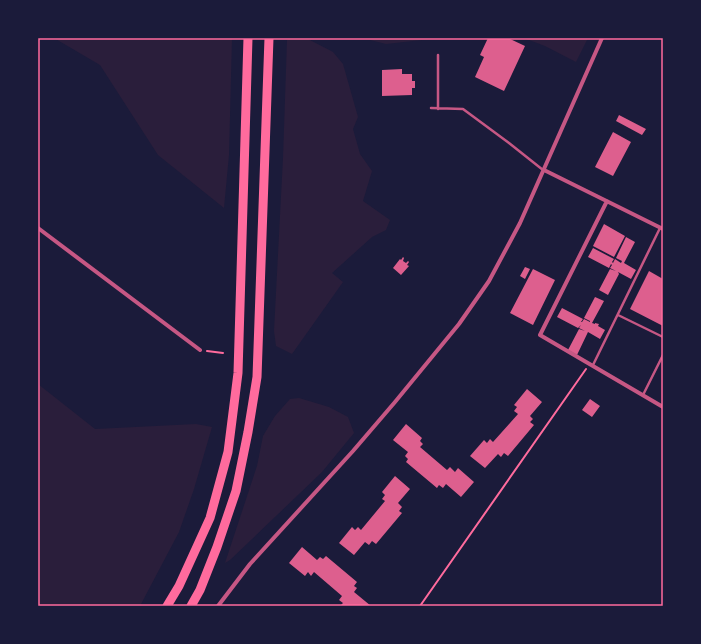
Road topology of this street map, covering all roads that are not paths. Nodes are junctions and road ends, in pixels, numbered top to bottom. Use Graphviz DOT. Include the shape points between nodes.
graph roads {
  1 [pos="248,38"];
  2 [pos="269,38"];
  3 [pos="602,38"];
  4 [pos="438,55"];
  5 [pos="431,108"];
  6 [pos="438,109"];
  7 [pos="544,170"];
  8 [pos="607,201"];
  9 [pos="38,228"];
  10 [pos="662,228"];
  11 [pos="618,315"];
  12 [pos="663,337"];
  13 [pos="200,350"];
  14 [pos="663,355"];
  15 [pos="591,365"];
  16 [pos="643,395"];
  17 [pos="663,407"];
  18 [pos="167,606"];
  19 [pos="191,606"];
  20 [pos="218,606"];
  1 -- 18 [label="highway" via="238,373 228,452 210,518 179,586"];
  2 -- 19 [label="highway" via="257,377 236,491 218,547"];
  3 -- 7 [label="street"];
  4 -- 6 [label="lane"];
  5 -- 6 [label="lane"];
  6 -- 7 [label="lane" via="462,109"];
  7 -- 8 [label="street"];
  7 -- 20 [label="street" via="520,223 489,281 458,324 353,451 250,564"];
  8 -- 10 [label="street"];
  8 -- 15 [label="street" via="540,335"];
  9 -- 13 [label="street"];
  10 -- 11 [label="lane"];
  11 -- 12 [label="lane"];
  11 -- 15 [label="lane"];
  14 -- 16 [label="lane"];
  15 -- 16 [label="street"];
  16 -- 17 [label="street"];
}
